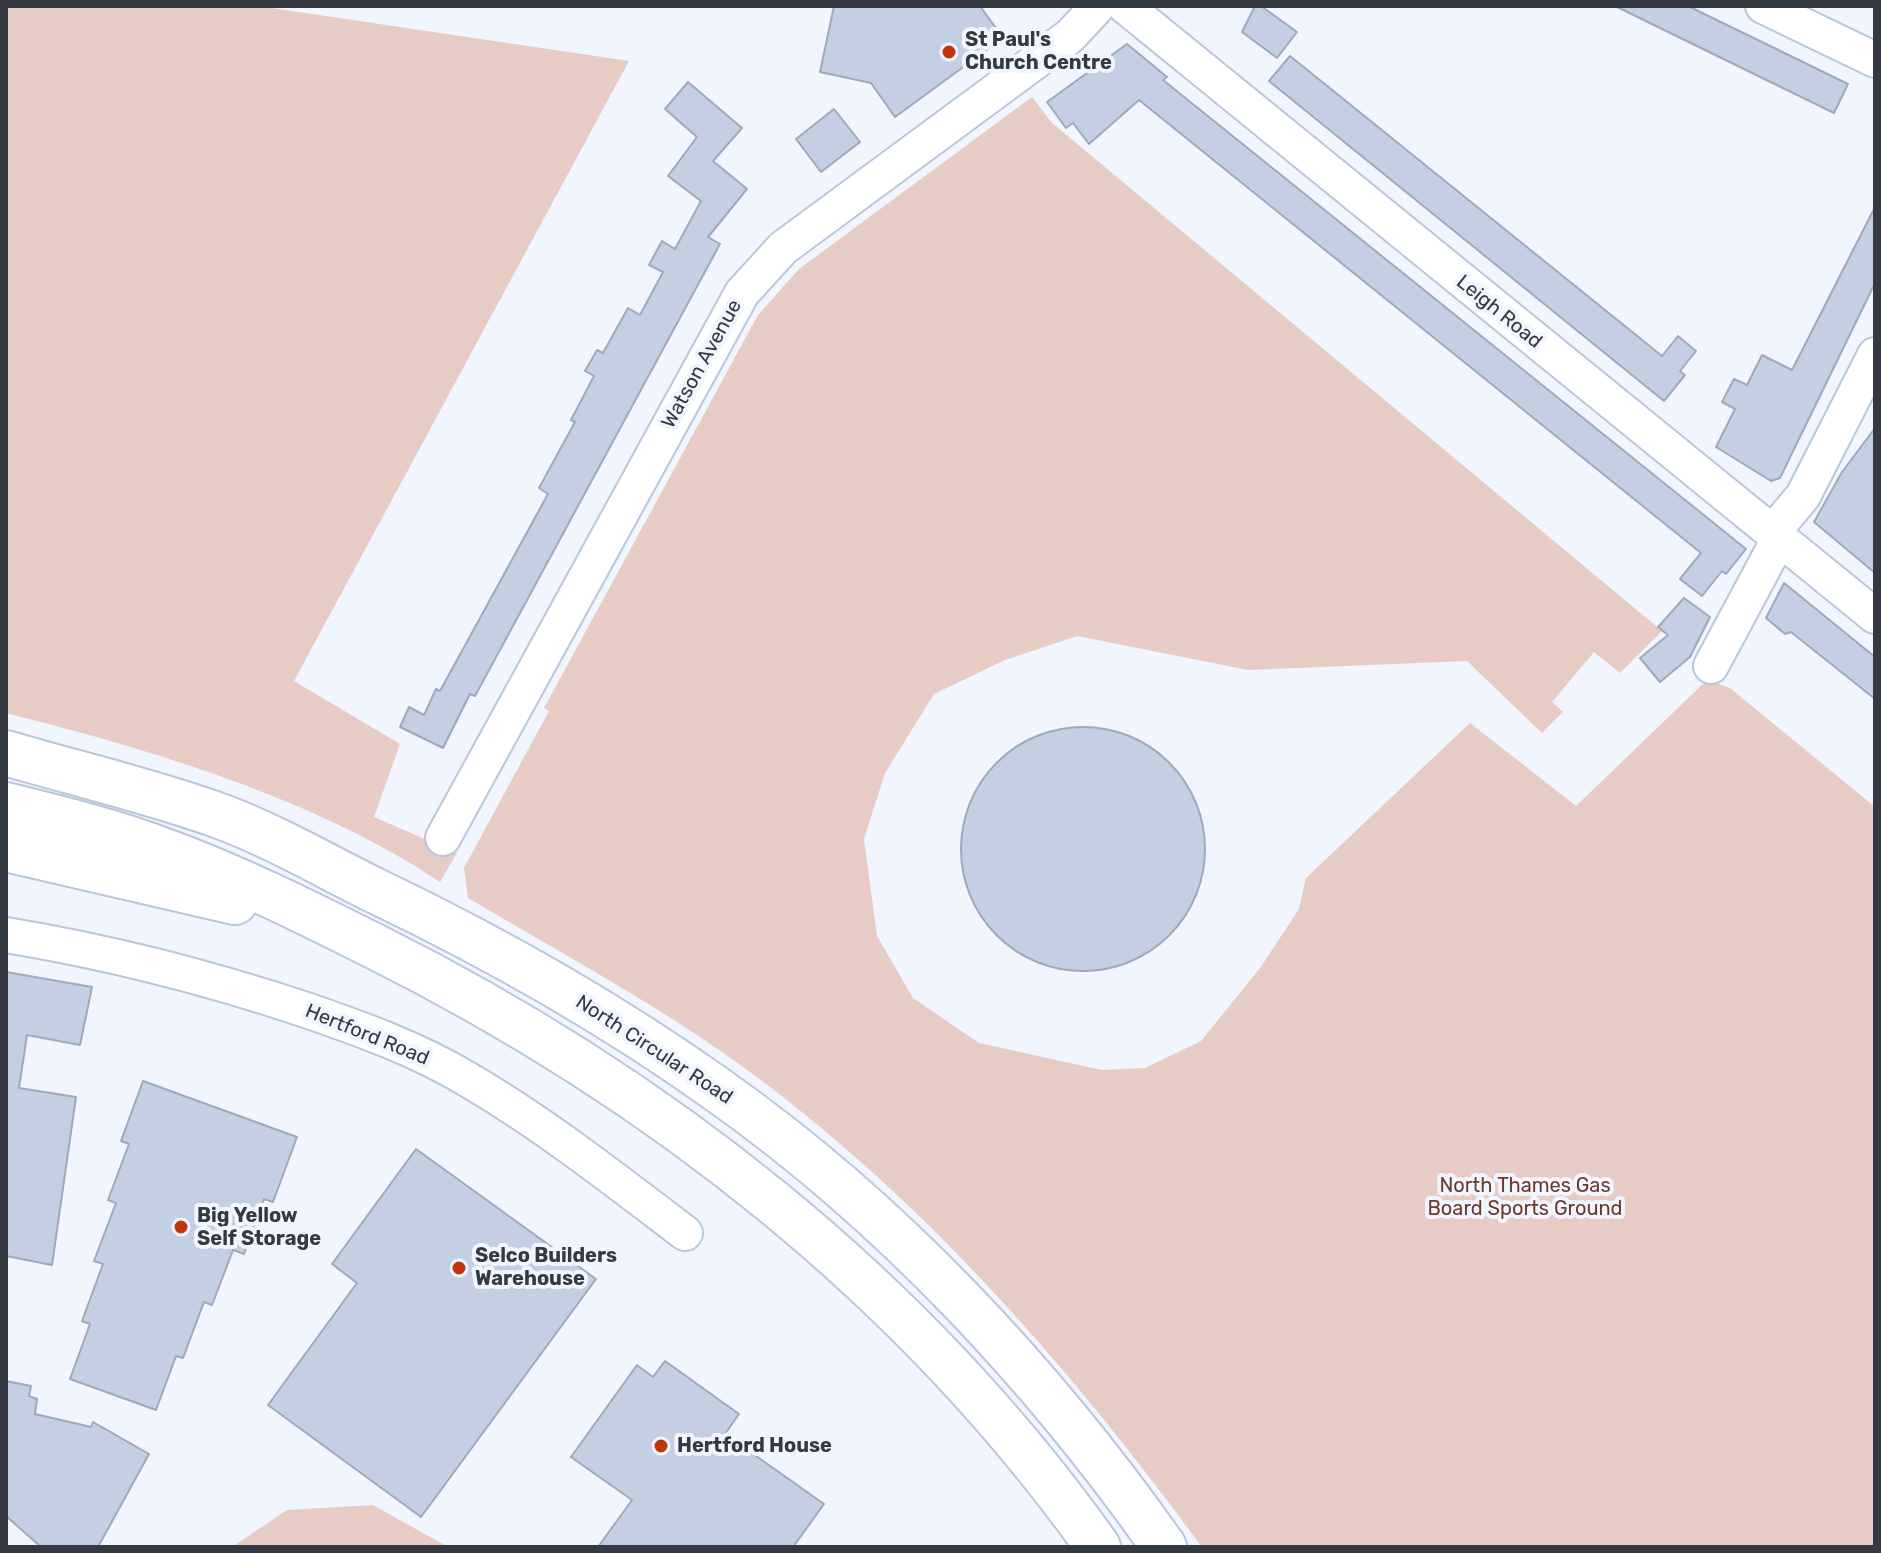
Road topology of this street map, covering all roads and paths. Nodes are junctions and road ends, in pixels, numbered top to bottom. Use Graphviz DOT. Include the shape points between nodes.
graph roads {
  1 [pos="1098,6"];
  2 [pos="1125,6"];
  3 [pos="1763,6"];
  4 [pos="1875,60"];
  5 [pos="1875,355"];
  6 [pos="1775,536"];
  7 [pos="1875,616"];
  8 [pos="1711,666"];
  9 [pos="6,729"];
  10 [pos="6,753"];
  11 [pos="6,805"];
  12 [pos="222,816"];
  13 [pos="443,838"];
  14 [pos="6,849"];
  15 [pos="313,915"];
  16 [pos="6,935"];
  17 [pos="685,1233"];
  18 [pos="1098,1547"];
  19 [pos="1164,1547"];
  1 -- 13 [label="street, Watson Avenue" via="1070,36 783,248 742,293"];
  2 -- 6 [label="street, Leigh Road"];
  3 -- 4 [label="street"];
  5 -- 6 [label="street" via="1803,496"];
  6 -- 7 [label="street, Leigh Road"];
  6 -- 8 [label="street"];
  9 -- 12 [label="highway"];
  10 -- 12 [label="highway, North Circular Road"];
  11 -- 15 [label="highway" via="162,849"];
  12 -- 19 [label="highway, North Circular Road" via="470,936 597,1010 719,1091 836,1183 940,1280 1037,1386"];
  14 -- 15 [label="highway" via="208,898"];
  15 -- 18 [label="highway" via="570,1053 689,1134 789,1213 902,1317 975,1396"];
  16 -- 17 [label="street, Hertford Road" via="197,974 384,1039 466,1078 568,1143"];
}
